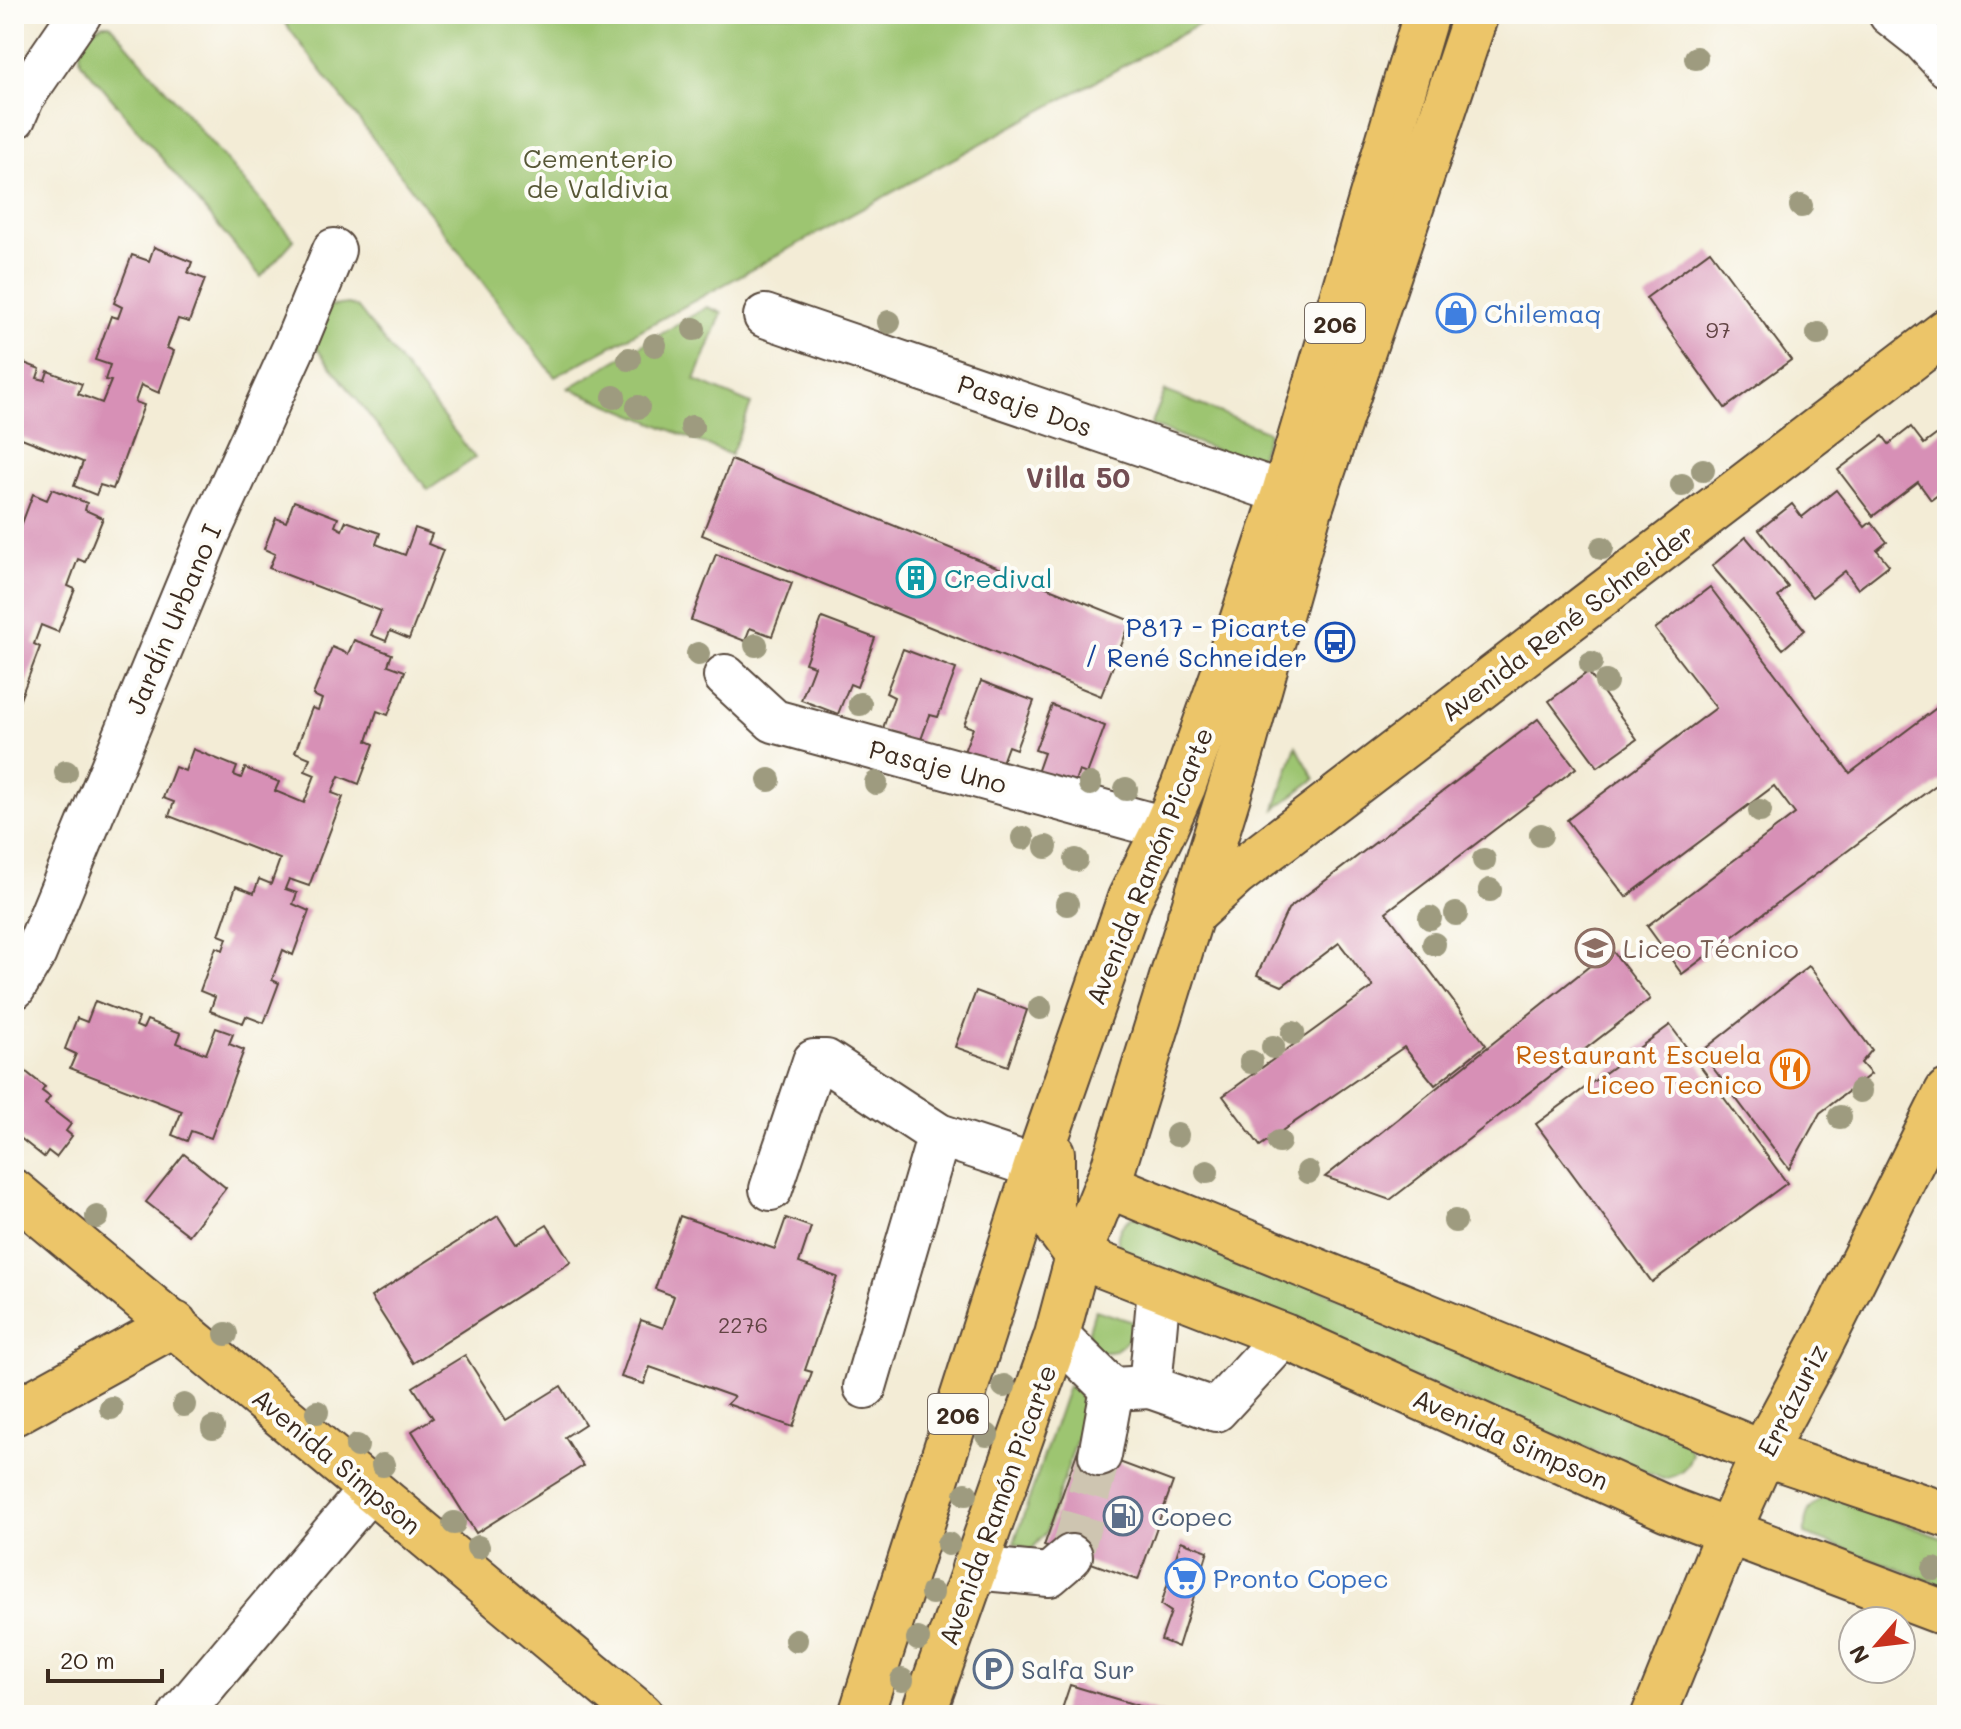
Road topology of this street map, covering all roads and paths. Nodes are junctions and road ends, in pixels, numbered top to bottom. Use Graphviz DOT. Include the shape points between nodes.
graph roads {
  1 [pos="80,14"];
  2 [pos="1426,14"];
  3 [pos="1476,14"];
  4 [pos="1890,14"];
  5 [pos="1947,66"];
  6 [pos="14,118"];
  7 [pos="334,250"];
  8 [pos="765,316"];
  9 [pos="1947,331"];
  10 [pos="1284,493"];
  11 [pos="725,676"];
  12 [pos="1165,828"];
  13 [pos="1190,916"];
  14 [pos="14,988"];
  15 [pos="1946,1096"];
  16 [pos="1056,1114"];
  17 [pos="939,1135"];
  18 [pos="1036,1167"];
  19 [pos="1107,1185"];
  20 [pos="771,1189"];
  21 [pos="14,1192"];
  22 [pos="1078,1256"];
  23 [pos="1159,1289"];
  24 [pos="175,1324"];
  25 [pos="1057,1335"];
  26 [pos="1284,1336"];
  27 [pos="865,1387"];
  28 [pos="1131,1388"];
  29 [pos="14,1413"];
  30 [pos="1763,1453"];
  31 [pos="1100,1455"];
  32 [pos="370,1489"];
  33 [pos="1947,1515"];
  34 [pos="1728,1532"];
  35 [pos="1071,1556"];
  36 [pos="973,1568"];
  37 [pos="1947,1614"];
  38 [pos="180,1715"];
  39 [pos="641,1715"];
  40 [pos="861,1715"];
  41 [pos="923,1715"];
  42 [pos="1654,1715"];
  1 -- 6 [label="street"];
  2 -- 10 [label="main road, Avenida Ramón Picarte / 206"];
  3 -- 13 [label="main road, Avenida Ramón Picarte / 206" via="1309,512"];
  4 -- 5 [label="street"];
  7 -- 14 [label="street, Jardín Urbano I" via="209,533 35,953"];
  8 -- 10 [label="street, Pasaje Dos"];
  9 -- 13 [label="main road, Avenida René Schneider" via="1235,875"];
  10 -- 12 [label="main road, Avenida Ramón Picarte / 206"];
  11 -- 12 [label="street, Pasaje Uno" via="774,721"];
  12 -- 16 [label="main road, Avenida Ramón Picarte / 206" via="1130,898"];
  13 -- 19 [label="main road, Avenida Ramón Picarte / 206"];
  15 -- 30 [label="main road, Errázuriz"];
  16 -- 18 [label="main road, Avenida Ramón Picarte / 206"];
  16 -- 22 [label="main road" via="1052,1208 1058,1229"];
  17 -- 18 [label="street"];
  17 -- 20 [label="street" via="826,1061 814,1061"];
  17 -- 27 [label="street"];
  18 -- 40 [label="main road, Avenida Ramón Picarte / 206"];
  19 -- 22 [label="main road, Avenida Ramón Picarte / 206"];
  19 -- 30 [label="main road"];
  21 -- 24 [label="main road, Avenida Simpson"];
  22 -- 23 [label="main road, Avenida Simpson"];
  22 -- 25 [label="main road, Avenida Ramón Picarte / 206"];
  23 -- 26 [label="main road, Avenida Simpson"];
  23 -- 28 [label="street"];
  24 -- 29 [label="main road"];
  24 -- 32 [label="main road, Avenida Simpson"];
  25 -- 28 [label="street"];
  25 -- 36 [label="main road, Avenida Ramón Picarte / 206"];
  26 -- 28 [label="street" via="1216,1410"];
  26 -- 34 [label="main road, Avenida Simpson"];
  28 -- 31 [label="street"];
  30 -- 33 [label="main road"];
  30 -- 34 [label="main road, Errázuriz"];
  32 -- 38 [label="street"];
  32 -- 39 [label="main road, Avenida Simpson"];
  34 -- 37 [label="main road, Avenida Simpson"];
  34 -- 42 [label="main road, Errázuriz"];
  35 -- 36 [label="street" via="1049,1575"];
  36 -- 41 [label="main road, Avenida Ramón Picarte / 206"];
}
